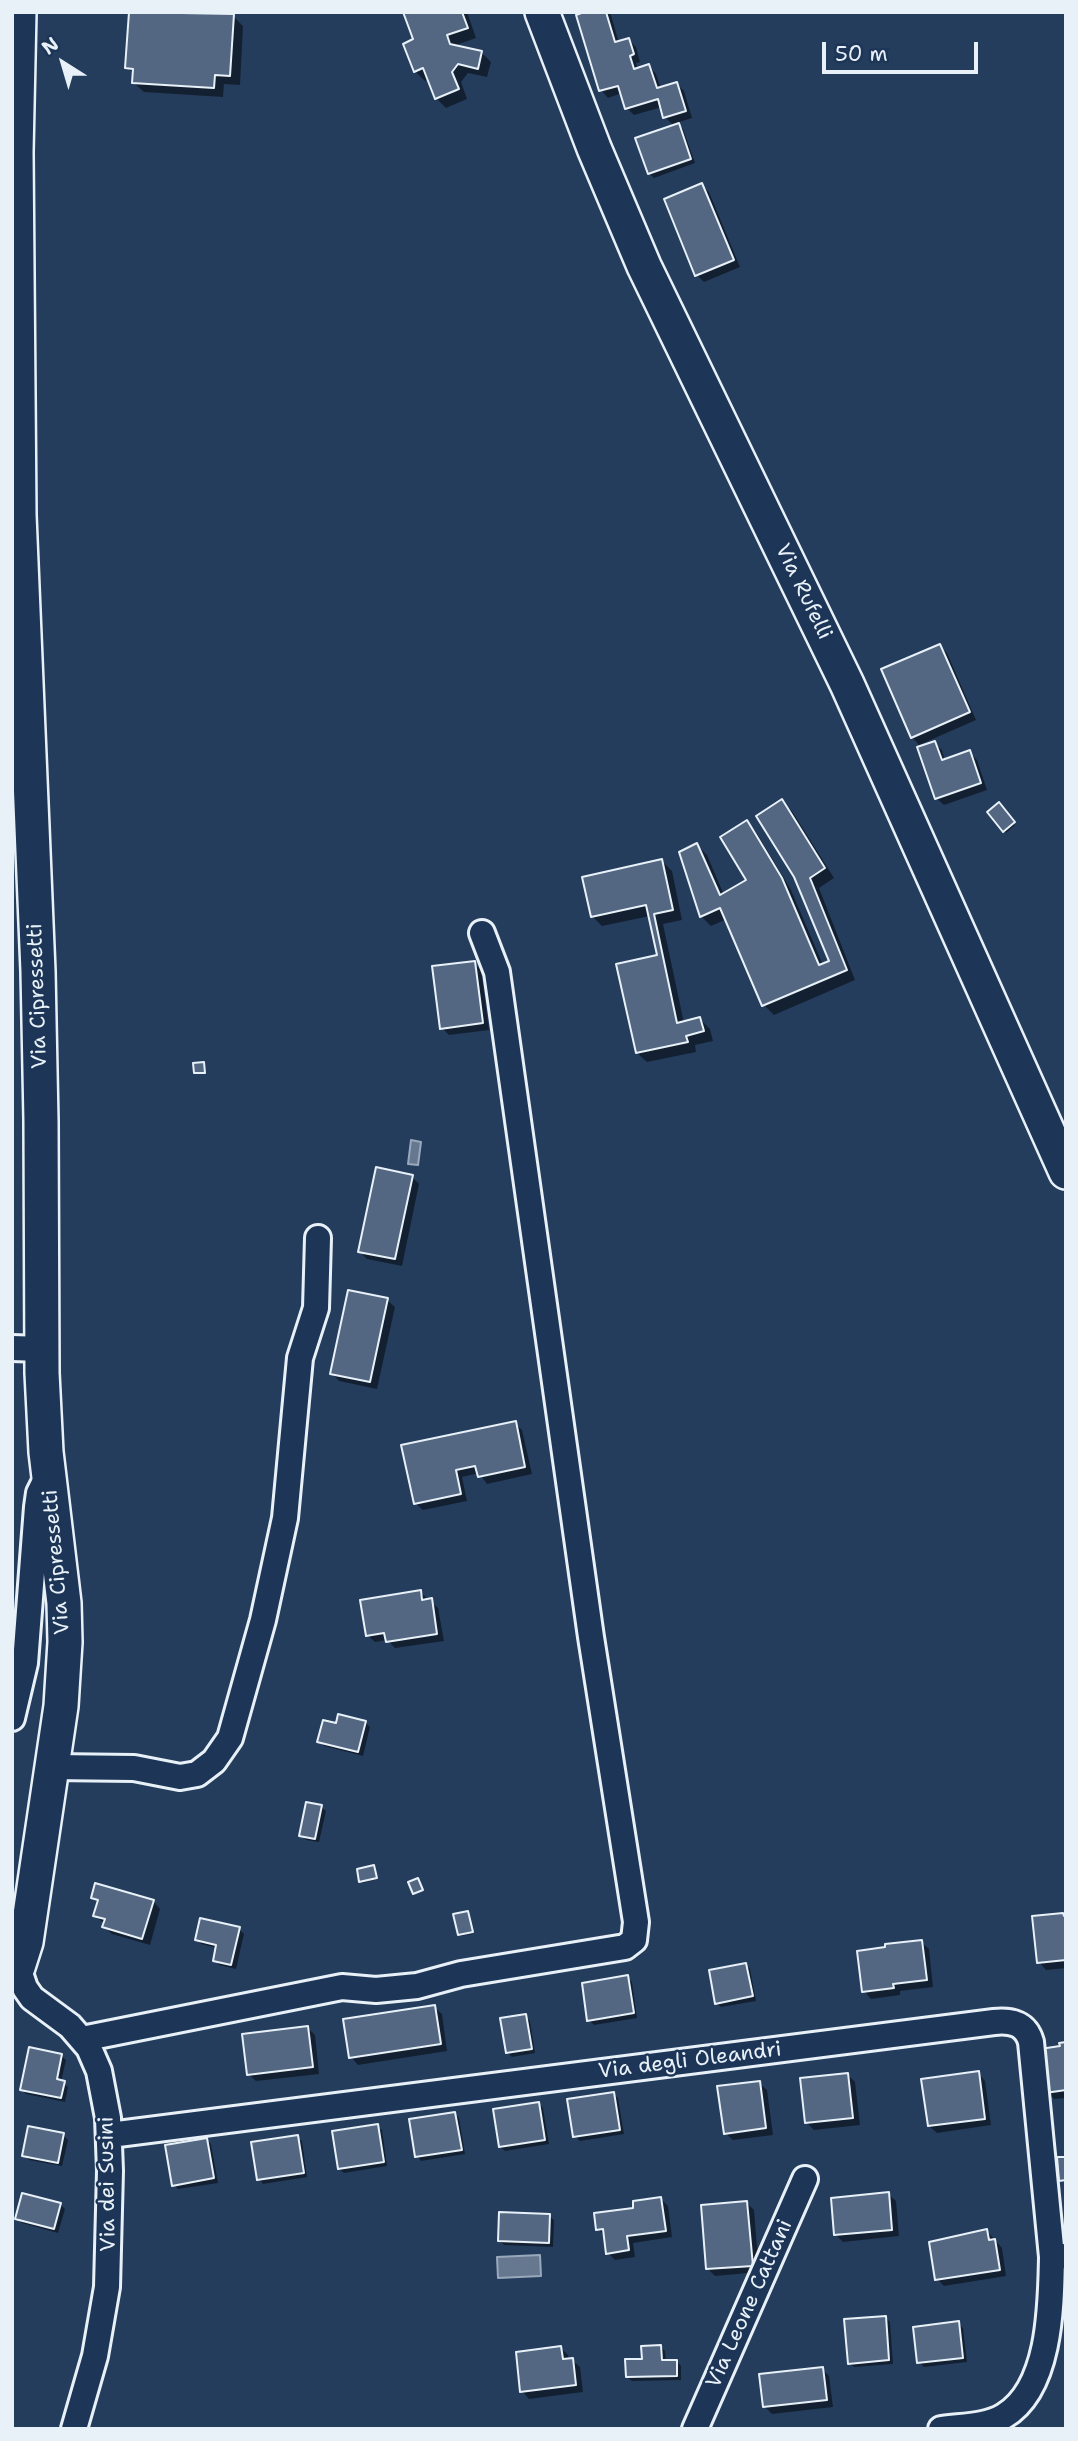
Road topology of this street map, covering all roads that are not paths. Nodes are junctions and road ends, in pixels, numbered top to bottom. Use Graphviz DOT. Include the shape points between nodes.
graph roads {
  1 [pos="19,12"];
  2 [pos="542,12"];
  3 [pos="18,631"];
  4 [pos="482,933"];
  5 [pos="1066,1172"];
  6 [pos="318,1238"];
  7 [pos="27,1348"];
  8 [pos="49,1477"];
  9 [pos="20,1645"];
  10 [pos="12,1718"];
  11 [pos="52,1767"];
  12 [pos="15,1970"];
  13 [pos="82,2039"];
  14 [pos="110,2135"];
  15 [pos="805,2179"];
  16 [pos="1059,2256"];
  17 [pos="74,2429"];
  18 [pos="695,2429"];
  19 [pos="941,2429"];
  1 -- 3 [label="street, Via Cipressetti"];
  2 -- 5 [label="street, Via Rufelli" via="644,266 847,684"];
  3 -- 7 [label="street, Via Cipressetti" via="38,984"];
  4 -- 13 [label="street" via="497,972 636,1922 634,1940 625,1947 461,1974 417,1986 342,1987"];
  6 -- 11 [label="street" via="316,1308 300,1358 285,1518 230,1738 214,1761 197,1774 180,1777 134,1768"];
  7 -- 8 [label="street, Via Cipressetti" via="44,1425"];
  8 -- 9 [label="street" via="37,1507"];
  8 -- 11 [label="street, Via Cipressetti" via="65,1622 62,1696"];
  9 -- 10 [label="street" via="20,1688"];
  11 -- 12 [label="street, Via Cipressetti" via="26,1942"];
  12 -- 13 [label="street, Via dei Susini" via="33,1998"];
  13 -- 14 [label="street, Via dei Susini" via="99,2071"];
  14 -- 16 [label="street, Via degli Oleandri" via="1013,2022 1031,2042"];
  14 -- 17 [label="street, Via dei Susini" via="106,2296"];
  15 -- 18 [label="street, Via Leone Cattani"];
  16 -- 19 [label="street" via="1039,2365 1020,2402 998,2419"];
}
